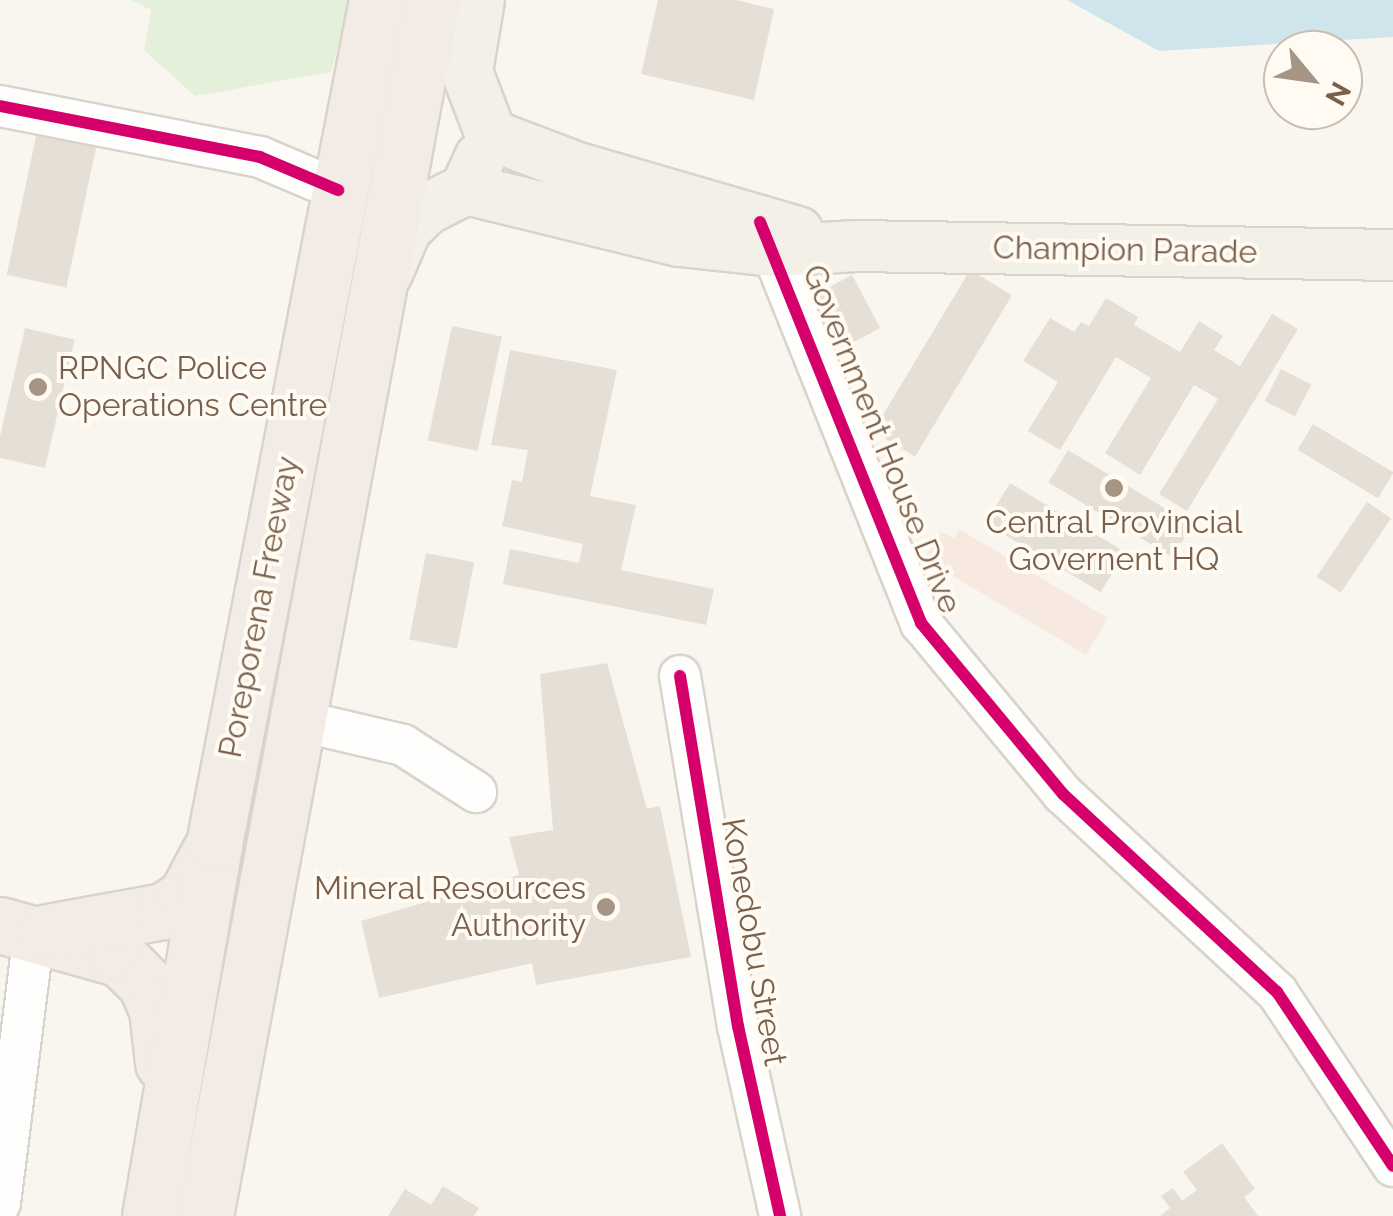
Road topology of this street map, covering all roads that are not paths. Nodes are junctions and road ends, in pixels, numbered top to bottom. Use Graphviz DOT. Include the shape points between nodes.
graph roads {
  1 [pos="376,0"];
  2 [pos="432,0"];
  3 [pos="479,0"];
  4 [pos="0,106"];
  5 [pos="491,134"];
  6 [pos="466,189"];
  7 [pos="338,190"];
  8 [pos="767,237"];
  9 [pos="1393,255"];
  10 [pos="375,301"];
  11 [pos="680,676"];
  12 [pos="297,720"];
  13 [pos="476,792"];
  14 [pos="214,844"];
  15 [pos="17,930"];
  16 [pos="164,1136"];
  17 [pos="1393,1166"];
  18 [pos="0,1203"];
  19 [pos="150,1216"];
  20 [pos="205,1216"];
  21 [pos="780,1216"];
  1 -- 7 [label="highway, Poreporena Freeway"];
  2 -- 10 [label="highway, Poreporena Freeway"];
  3 -- 5 [label="main road" via="466,72"];
  4 -- 7 [label="street" via="260,157"];
  5 -- 6 [label="main road"];
  5 -- 8 [label="main road, Champion Parade"];
  6 -- 8 [label="main road, Champion Parade" via="680,242"];
  6 -- 10 [label="main road" via="406,229"];
  7 -- 14 [label="highway, Poreporena Freeway"];
  8 -- 9 [label="main road, Champion Parade" via="856,246"];
  8 -- 17 [label="street, Government House Drive" via="920,623 1063,794 1278,992"];
  10 -- 12 [label="highway, Poreporena Freeway"];
  11 -- 21 [label="street, Konedobu Street" via="738,1026"];
  12 -- 13 [label="street" via="402,745"];
  12 -- 20 [label="highway, Poreporena Freeway"];
  14 -- 15 [label="highway" via="186,896 164,910"];
  14 -- 16 [label="highway, Poreporena Freeway"];
  15 -- 16 [label="highway" via="121,960 146,984 162,1032"];
  15 -- 18 [label="street"];
  16 -- 19 [label="highway, Poreporena Freeway"];
}
